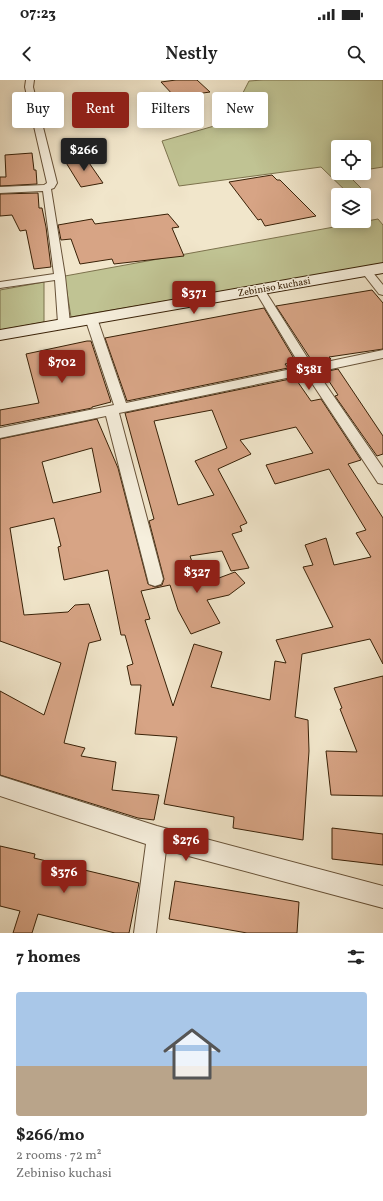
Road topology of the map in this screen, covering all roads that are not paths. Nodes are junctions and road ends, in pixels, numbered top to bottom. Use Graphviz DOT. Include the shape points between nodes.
graph roads {
  1 [pos="30,80"];
  2 [pos="44,188"];
  3 [pos="0,190"];
  4 [pos="383,268"];
  5 [pos="366,271"];
  6 [pos="60,276"];
  7 [pos="0,286"];
  8 [pos="260,289"];
  9 [pos="383,292"];
  10 [pos="91,318"];
  11 [pos="64,323"];
  12 [pos="0,335"];
  13 [pos="383,354"];
  14 [pos="309,369"];
  15 [pos="116,408"];
  16 [pos="0,433"];
  17 [pos="383,479"];
  18 [pos="155,579"];
  19 [pos="0,786"];
  20 [pos="157,837"];
  21 [pos="383,897"];
  22 [pos="144,933"];
  1 -- 2 [label="street" via="29,87 52,183 51,186"];
  2 -- 3 [label="street"];
  2 -- 6 [label="street" via="47,190"];
  4 -- 5 [label="street, Zebiniso kuchasi"];
  5 -- 8 [label="street, Zebiniso kuchasi"];
  5 -- 9 [label="street"];
  6 -- 7 [label="street"];
  6 -- 11 [label="street"];
  8 -- 10 [label="street, Zebiniso kuchasi"];
  8 -- 14 [label="street"];
  10 -- 11 [label="street, Zebiniso kuchasi"];
  10 -- 15 [label="street"];
  11 -- 12 [label="street, Zebiniso kuchasi"];
  13 -- 14 [label="street"];
  14 -- 15 [label="street"];
  14 -- 17 [label="street"];
  15 -- 16 [label="street"];
  15 -- 18 [label="street"];
  19 -- 20 [label="street"];
  20 -- 21 [label="street"];
  20 -- 22 [label="street"];
}
